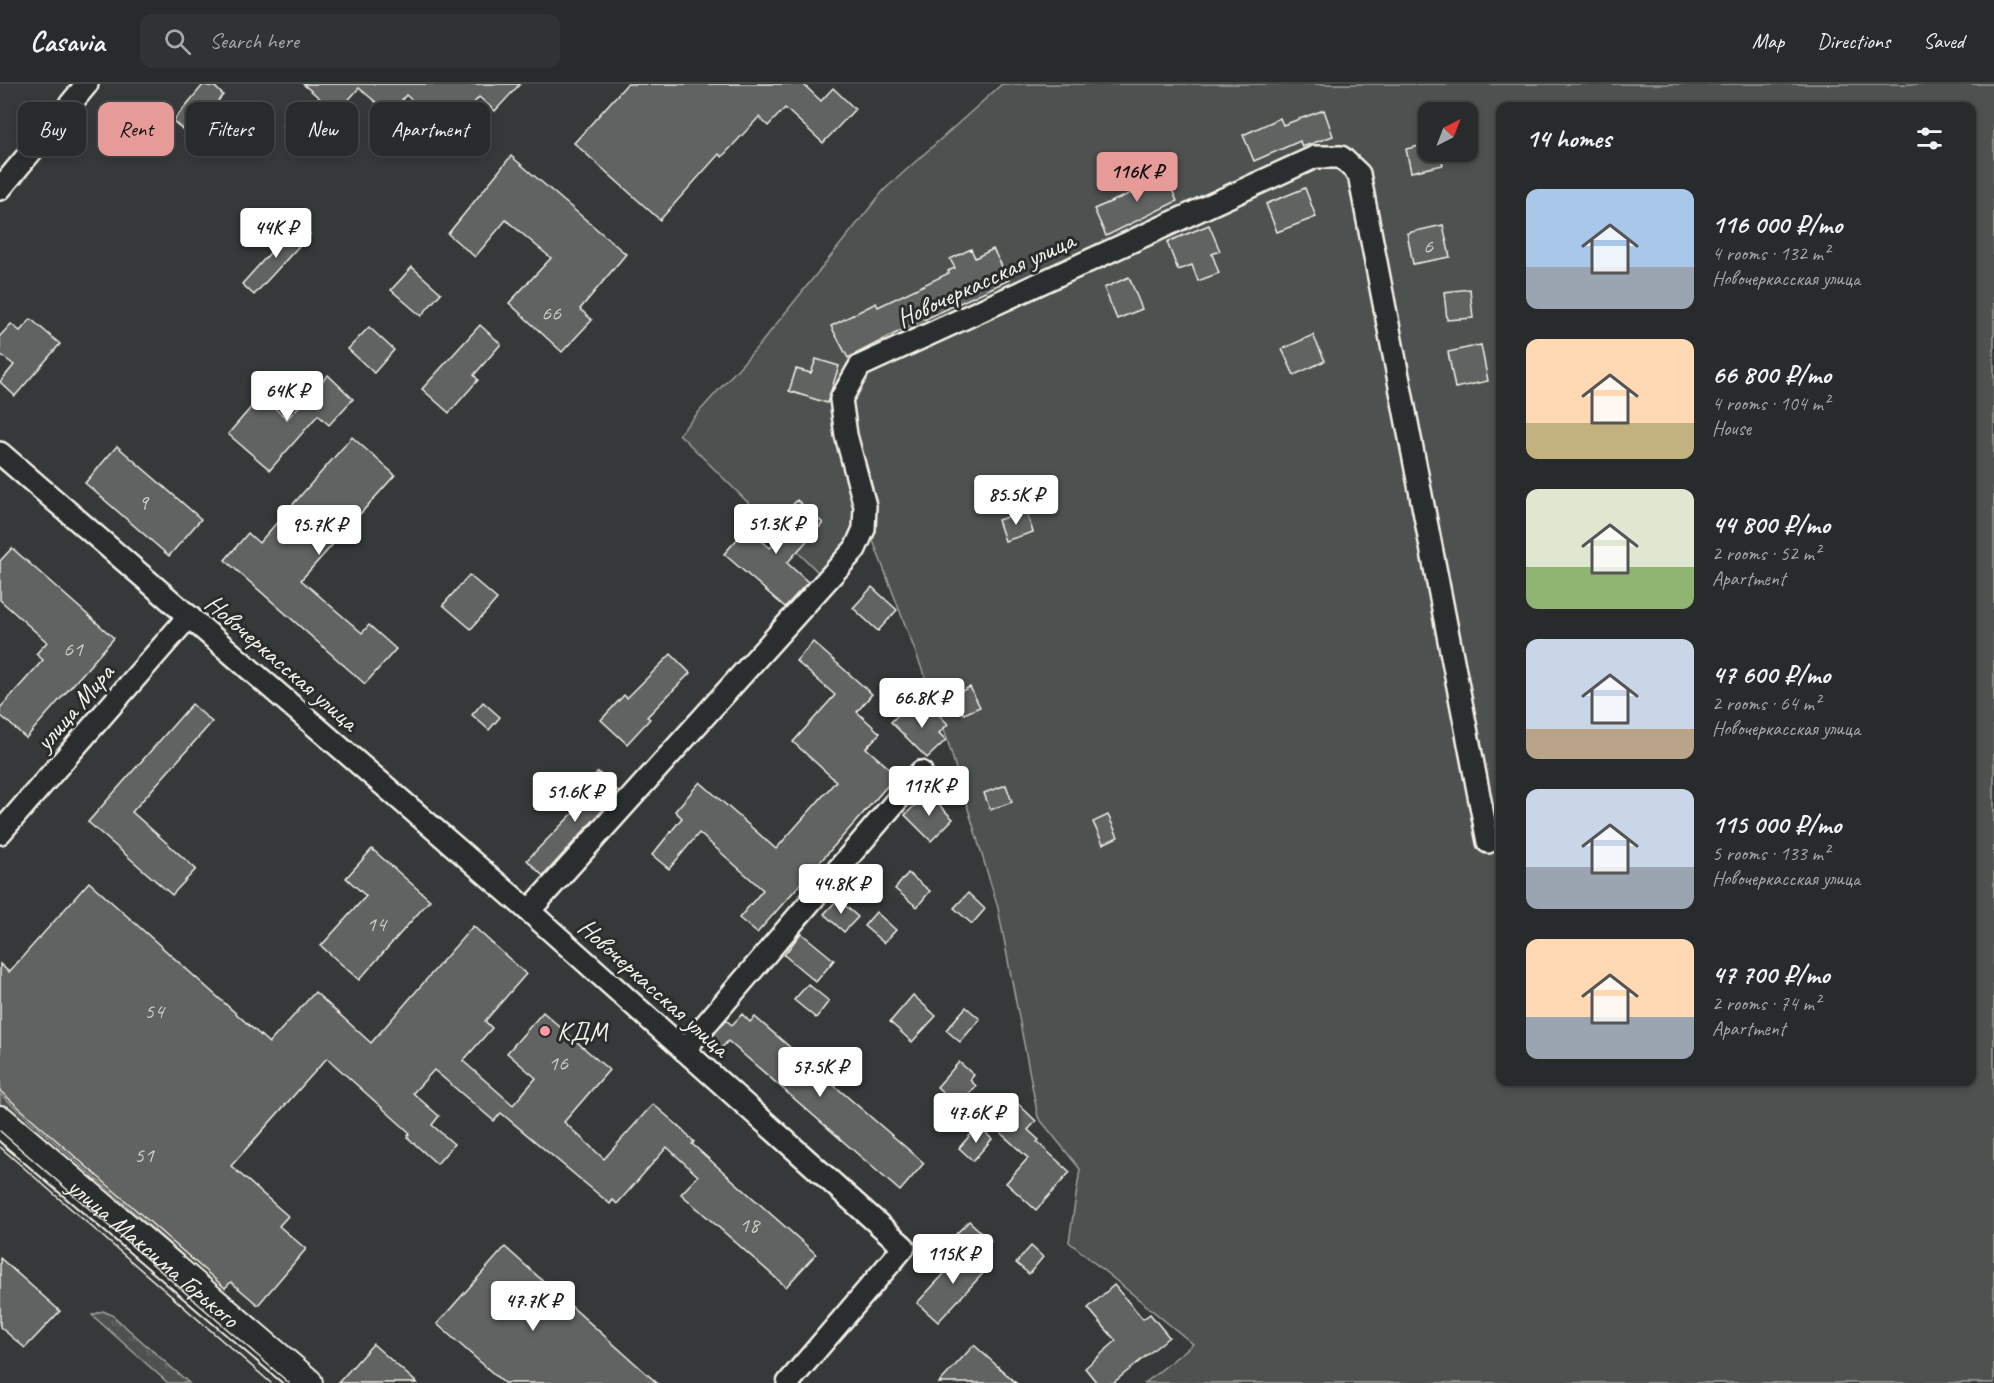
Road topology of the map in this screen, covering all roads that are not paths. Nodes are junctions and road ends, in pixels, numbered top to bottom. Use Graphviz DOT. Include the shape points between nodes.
graph roads {
  1 [pos="87,84"];
  2 [pos="0,189"];
  3 [pos="0,453"];
  4 [pos="189,616"];
  5 [pos="921,772"];
  6 [pos="0,833"];
  7 [pos="1488,842"];
  8 [pos="529,911"];
  9 [pos="684,1050"];
  10 [pos="0,1121"];
  11 [pos="307,1383"];
  12 [pos="788,1383"];
  1 -- 2 [label="street"];
  3 -- 4 [label="street, Новочеркасская улица"];
  4 -- 6 [label="street, улица Мира"];
  4 -- 8 [label="street, Новочеркасская улица"];
  5 -- 9 [label="street"];
  7 -- 8 [label="street, Новочеркасская улица" via="1359,174 1341,157 1315,157 860,366 841,399 846,435 865,506 864,529 855,549"];
  8 -- 9 [label="street, Новочеркасская улица"];
  9 -- 12 [label="street, Новочеркасская улица" via="904,1247"];
  10 -- 11 [label="street, улица Максима Горького"];
}
